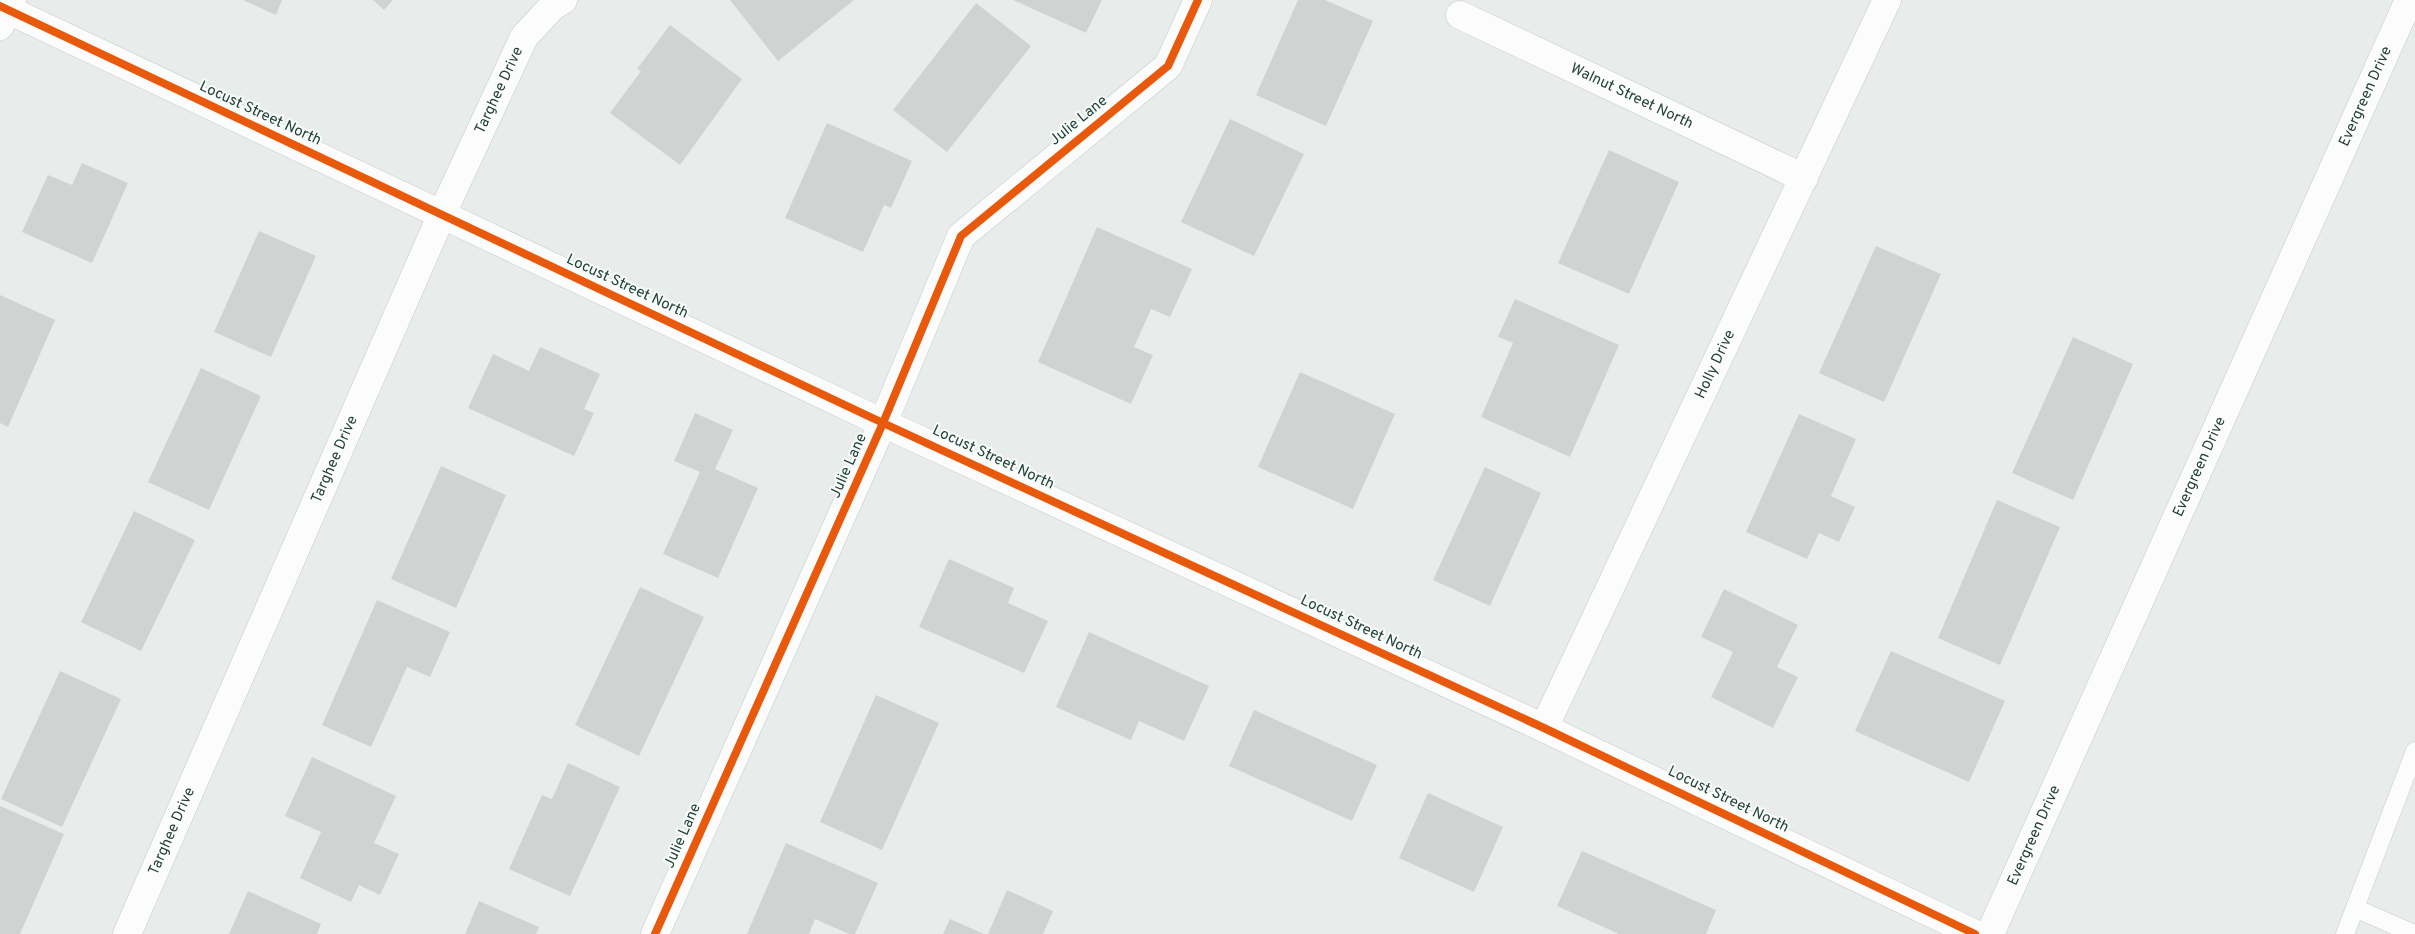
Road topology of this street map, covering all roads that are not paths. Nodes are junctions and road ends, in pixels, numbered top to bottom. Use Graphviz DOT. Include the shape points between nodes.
graph roads {
  1 [pos="563,0"];
  2 [pos="1198,0"];
  3 [pos="1887,0"];
  4 [pos="2409,0"];
  5 [pos="5,11"];
  6 [pos="1460,15"];
  7 [pos="1804,178"];
  8 [pos="442,214"];
  9 [pos="883,423"];
  10 [pos="1544,728"];
  11 [pos="2415,751"];
  12 [pos="2355,908"];
  13 [pos="127,934"];
  14 [pos="654,934"];
  15 [pos="1975,934"];
  16 [pos="1990,934"];
  17 [pos="2345,934"];
  18 [pos="2414,934"];
  1 -- 8 [label="street, Targhee Drive" via="553,6 524,37"];
  2 -- 9 [label="street, Julie Lane" via="1168,66 961,236"];
  3 -- 7 [label="street, Holly Drive"];
  4 -- 16 [label="street, Evergreen Drive"];
  5 -- 8 [label="street, Locust Street North"];
  6 -- 7 [label="street, Walnut Street North"];
  7 -- 10 [label="street, Holly Drive"];
  8 -- 9 [label="street, Locust Street North"];
  8 -- 13 [label="street, Targhee Drive"];
  9 -- 10 [label="street, Locust Street North"];
  9 -- 14 [label="street, Julie Lane"];
  10 -- 15 [label="street, Locust Street North"];
  11 -- 12 [label="lane"];
  12 -- 17 [label="lane"];
  12 -- 18 [label="lane"];
}
